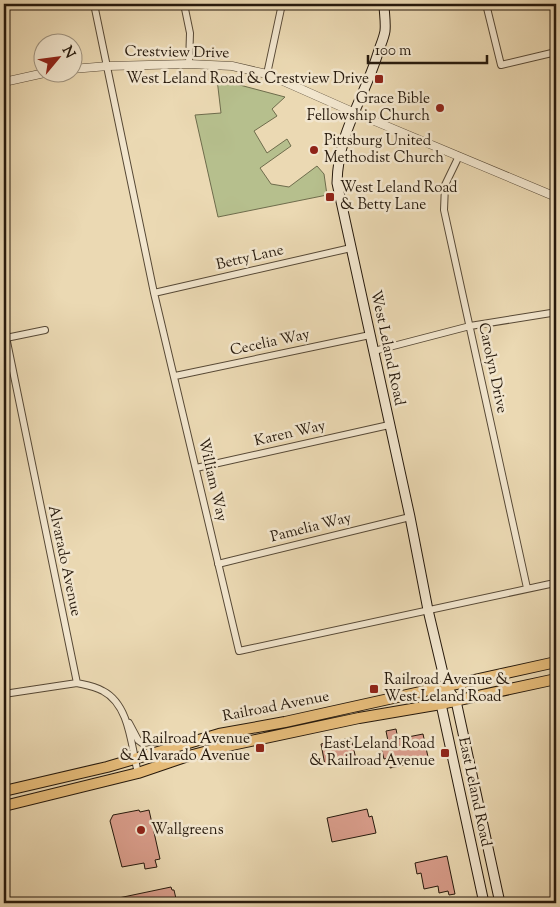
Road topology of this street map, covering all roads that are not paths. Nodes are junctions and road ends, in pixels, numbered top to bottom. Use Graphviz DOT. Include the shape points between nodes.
graph roads {
  1 [pos="94,4"];
  2 [pos="184,4"];
  3 [pos="282,4"];
  4 [pos="384,4"];
  5 [pos="486,4"];
  6 [pos="556,52"];
  7 [pos="189,64"];
  8 [pos="108,66"];
  9 [pos="82,68"];
  10 [pos="267,74"];
  11 [pos="32,76"];
  12 [pos="4,82"];
  13 [pos="353,112"];
  14 [pos="459,156"];
  15 [pos="556,197"];
  16 [pos="351,248"];
  17 [pos="154,293"];
  18 [pos="551,312"];
  19 [pos="470,326"];
  20 [pos="4,327"];
  21 [pos="45,330"];
  22 [pos="370,335"];
  23 [pos="6,338"];
  24 [pos="374,351"];
  25 [pos="175,376"];
  26 [pos="389,425"];
  27 [pos="196,468"];
  28 [pos="410,517"];
  29 [pos="218,564"];
  30 [pos="550,584"];
  31 [pos="527,588"];
  32 [pos="428,610"];
  33 [pos="556,662"];
  34 [pos="556,679"];
  35 [pos="77,683"];
  36 [pos="446,686"];
  37 [pos="4,694"];
  38 [pos="456,701"];
  39 [pos="441,704"];
  40 [pos="123,714"];
  41 [pos="192,742"];
  42 [pos="135,759"];
  43 [pos="138,773"];
  44 [pos="4,790"];
  45 [pos="4,806"];
  46 [pos="484,903"];
  47 [pos="500,903"];
  1 -- 8 [label="street, William Way"];
  2 -- 7 [label="street" via="190,33"];
  3 -- 10 [label="street"];
  4 -- 13 [label="main road, West Leland Road" via="385,30 374,68"];
  5 -- 6 [label="street" via="501,65"];
  7 -- 8 [label="street, Crestview Drive"];
  7 -- 10 [label="street, Crestview Drive" via="232,66"];
  8 -- 9 [label="street, Crestview Drive"];
  8 -- 17 [label="street, William Way"];
  10 -- 13 [label="street, Crestview Drive"];
  11 -- 12 [label="street"];
  13 -- 14 [label="street, Crestview Drive"];
  13 -- 16 [label="main road, West Leland Road" via="343,140 336,183"];
  14 -- 15 [label="street, Crestview Drive"];
  14 -- 19 [label="street, Carolyn Drive" via="445,185 444,210"];
  16 -- 17 [label="street, Betty Lane"];
  16 -- 22 [label="main road, West Leland Road"];
  17 -- 25 [label="street, William Way"];
  18 -- 19 [label="street"];
  19 -- 24 [label="street"];
  19 -- 31 [label="street, Carolyn Drive"];
  20 -- 23 [label="street, Alvarado Avenue"];
  21 -- 23 [label="street"];
  22 -- 24 [label="main road, West Leland Road"];
  22 -- 25 [label="street, Cecelia Way"];
  23 -- 35 [label="street, Alvarado Avenue"];
  24 -- 26 [label="main road, West Leland Road"];
  25 -- 27 [label="street, William Way"];
  26 -- 27 [label="street, Karen Way"];
  26 -- 28 [label="main road, West Leland Road"];
  27 -- 29 [label="street, William Way"];
  28 -- 29 [label="street, Pamelia Way"];
  28 -- 32 [label="main road, West Leland Road"];
  29 -- 32 [label="street, William Way" via="240,651"];
  30 -- 31 [label="street, William Way"];
  31 -- 32 [label="street, William Way"];
  32 -- 36 [label="main road, West Leland Road"];
  33 -- 36 [label="highway, Railroad Avenue"];
  34 -- 38 [label="highway, Railroad Avenue"];
  35 -- 37 [label="street"];
  35 -- 40 [label="street" via="104,691 114,699"];
  36 -- 38 [label="main road, West Leland Road"];
  36 -- 39 [label="main road, East Leland Road"];
  36 -- 41 [label="highway, Railroad Avenue"];
  38 -- 39 [label="highway, Railroad Avenue"];
  38 -- 47 [label="main road, East Leland Road"];
  39 -- 43 [label="highway, Railroad Avenue" via="227,746"];
  39 -- 46 [label="main road, East Leland Road"];
  40 -- 41 [label="street" via="142,743"];
  40 -- 42 [label="street"];
  41 -- 42 [label="highway, Railroad Avenue"];
  42 -- 43 [label="street"];
  42 -- 44 [label="highway, Railroad Avenue"];
  43 -- 45 [label="highway, Railroad Avenue"];
}
